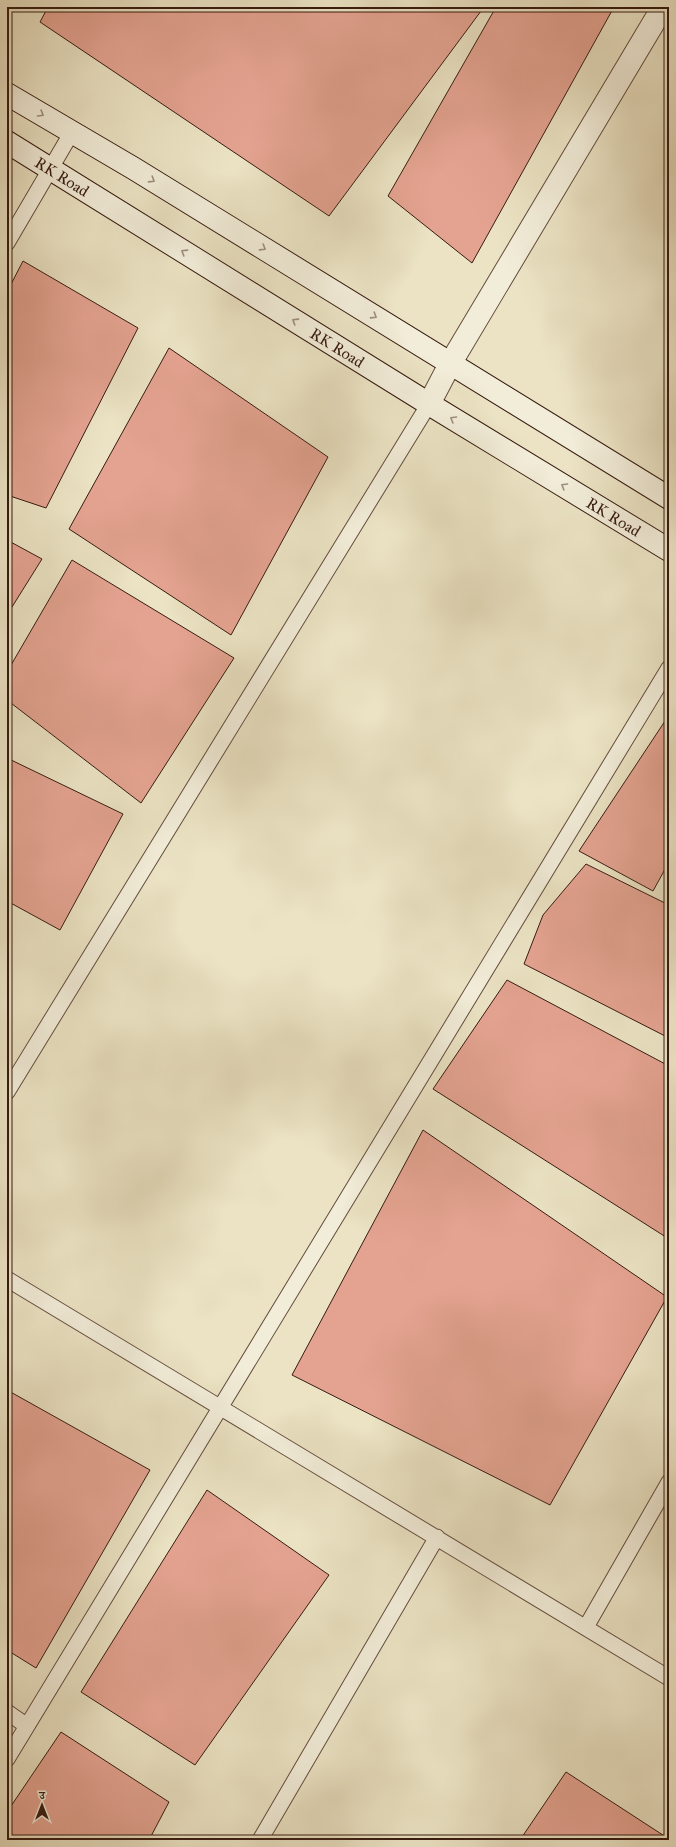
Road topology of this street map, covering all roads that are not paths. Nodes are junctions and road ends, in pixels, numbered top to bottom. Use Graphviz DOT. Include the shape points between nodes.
graph roads {
  1 [pos="663,7"];
  2 [pos="7,94"];
  3 [pos="72,132"];
  4 [pos="7,142"];
  5 [pos="51,169"];
  6 [pos="7,242"];
  7 [pos="450,364"];
  8 [pos="429,404"];
  9 [pos="669,498"];
  10 [pos="669,550"];
  11 [pos="669,668"];
  12 [pos="7,1092"];
  13 [pos="7,1279"];
  14 [pos="219,1407"];
  15 [pos="669,1482"];
  16 [pos="437,1537"];
  17 [pos="586,1626"];
  18 [pos="669,1678"];
  19 [pos="7,1712"];
  20 [pos="27,1726"];
  21 [pos="7,1759"];
  22 [pos="260,1840"];
  1 -- 7 [label="street"];
  2 -- 3 [label="street, one-way"];
  3 -- 5 [label="lane"];
  3 -- 7 [label="street, one-way"];
  4 -- 5 [label="street, RK Road"];
  5 -- 6 [label="lane"];
  8 -- 5 [label="street, RK Road, one-way"];
  7 -- 8 [label="street"];
  7 -- 9 [label="street"];
  10 -- 8 [label="street, RK Road, one-way"];
  8 -- 12 [label="lane"];
  11 -- 14 [label="lane"];
  13 -- 14 [label="lane"];
  14 -- 16 [label="lane"];
  14 -- 20 [label="lane"];
  15 -- 17 [label="lane"];
  16 -- 17 [label="lane"];
  16 -- 22 [label="lane"];
  17 -- 18 [label="lane"];
  19 -- 20 [label="lane"];
  20 -- 21 [label="lane"];
}
